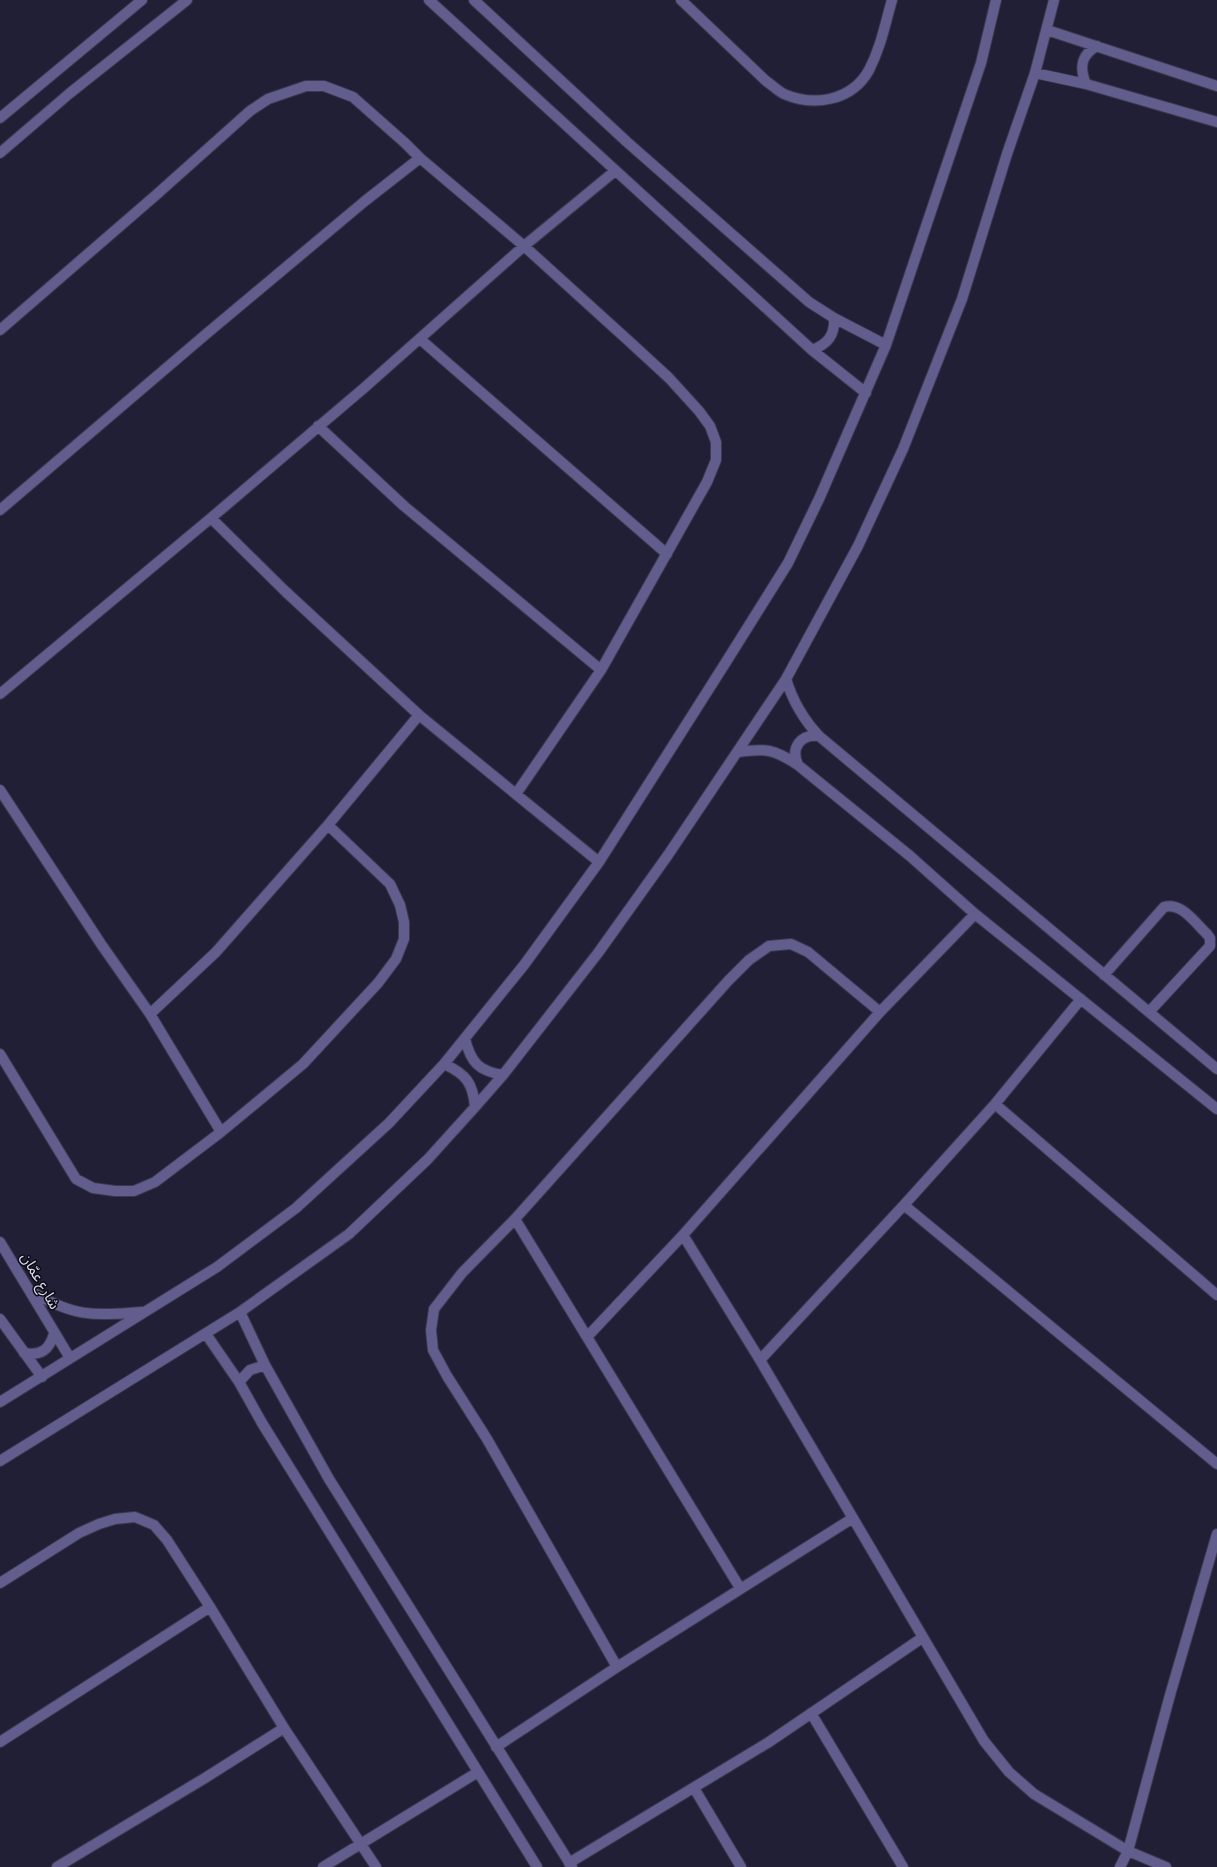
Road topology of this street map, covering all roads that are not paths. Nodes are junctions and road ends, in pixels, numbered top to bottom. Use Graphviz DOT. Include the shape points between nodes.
graph roads {
  1 [pos="142,0"];
  2 [pos="187,0"];
  3 [pos="429,0"];
  4 [pos="474,0"];
  5 [pos="681,0"];
  6 [pos="996,0"];
  7 [pos="1054,0"];
  8 [pos="890,1"];
  9 [pos="1047,30"];
  10 [pos="1097,46"];
  11 [pos="1035,73"];
  12 [pos="1086,84"];
  13 [pos="1217,86"];
  14 [pos="0,118"];
  15 [pos="1217,122"];
  16 [pos="0,153"];
  17 [pos="420,158"];
  18 [pos="615,171"];
  19 [pos="524,246"];
  20 [pos="834,318"];
  21 [pos="0,330"];
  22 [pos="420,339"];
  23 [pos="886,345"];
  24 [pos="812,350"];
  25 [pos="866,393"];
  26 [pos="318,426"];
  27 [pos="0,510"];
  28 [pos="211,518"];
  29 [pos="668,554"];
  30 [pos="601,670"];
  31 [pos="786,679"];
  32 [pos="0,694"];
  33 [pos="419,715"];
  34 [pos="819,736"];
  35 [pos="738,752"];
  36 [pos="798,765"];
  37 [pos="0,790"];
  38 [pos="516,794"];
  39 [pos="328,825"];
  40 [pos="599,862"];
  41 [pos="975,914"];
  42 [pos="1104,975"];
  43 [pos="1082,999"];
  44 [pos="880,1012"];
  45 [pos="1149,1012"];
  46 [pos="150,1014"];
  47 [pos="465,1039"];
  48 [pos="0,1054"];
  49 [pos="444,1064"];
  50 [pos="1217,1069"];
  51 [pos="503,1076"];
  52 [pos="995,1104"];
  53 [pos="475,1107"];
  54 [pos="1217,1110"];
  55 [pos="222,1132"];
  56 [pos="904,1205"];
  57 [pos="515,1219"];
  58 [pos="683,1235"];
  59 [pos="0,1242"];
  60 [pos="28,1289"];
  61 [pos="1217,1295"];
  62 [pos="145,1312"];
  63 [pos="240,1312"];
  64 [pos="0,1319"];
  65 [pos="54,1334"];
  66 [pos="206,1334"];
  67 [pos="587,1337"];
  68 [pos="24,1353"];
  69 [pos="70,1358"];
  70 [pos="760,1360"];
  71 [pos="265,1365"];
  72 [pos="42,1377"];
  73 [pos="239,1382"];
  74 [pos="0,1402"];
  75 [pos="0,1461"];
  76 [pos="1217,1464"];
  77 [pos="853,1518"];
  78 [pos="1217,1534"];
  79 [pos="0,1583"];
  80 [pos="740,1588"];
  81 [pos="210,1607"];
  82 [pos="922,1638"];
  83 [pos="617,1667"];
  84 [pos="811,1713"];
  85 [pos="284,1728"];
  86 [pos="0,1742"];
  87 [pos="496,1747"];
  88 [pos="478,1772"];
  89 [pos="694,1788"];
  90 [pos="361,1843"];
  91 [pos="1128,1851"];
  92 [pos="571,1865"];
  93 [pos="57,1867"];
  94 [pos="323,1867"];
  95 [pos="376,1867"];
  96 [pos="537,1867"];
  97 [pos="741,1867"];
  98 [pos="903,1867"];
  99 [pos="1120,1867"];
  100 [pos="1166,1867"];
  1 -- 14 [label="street"];
  2 -- 16 [label="street" via="70,93"];
  3 -- 18 [label="street"];
  4 -- 20 [label="street" via="627,142 809,302"];
  5 -- 8 [label="street" via="766,81 782,93 800,100 824,101 851,92 868,70 885,31"];
  6 -- 23 [label="street" via="981,63"];
  7 -- 9 [label="street"];
  9 -- 10 [label="street"];
  9 -- 11 [label="street"];
  10 -- 12 [label="street" via="1087,52 1083,59 1082,76"];
  10 -- 13 [label="street"];
  11 -- 12 [label="street"];
  11 -- 31 [label="street" via="962,300 903,449 858,546"];
  12 -- 15 [label="street"];
  17 -- 19 [label="street"];
  17 -- 21 [label="street" via="353,97 324,86 306,86 268,99 250,111"];
  17 -- 27 [label="street" via="198,340"];
  18 -- 19 [label="street"];
  18 -- 24 [label="street"];
  19 -- 22 [label="street"];
  19 -- 29 [label="street" via="669,378 710,426 716,442 716,460"];
  20 -- 23 [label="street"];
  20 -- 24 [label="street" via="834,327 827,343"];
  22 -- 26 [label="street"];
  22 -- 29 [label="street"];
  23 -- 25 [label="street"];
  24 -- 25 [label="street"];
  25 -- 40 [label="street" via="788,563"];
  26 -- 28 [label="street"];
  26 -- 30 [label="street" via="404,506"];
  28 -- 32 [label="street"];
  28 -- 33 [label="street" via="286,592"];
  29 -- 30 [label="street"];
  30 -- 38 [label="street"];
  31 -- 34 [label="street" via="790,694 801,714"];
  31 -- 35 [label="street"];
  33 -- 38 [label="street"];
  33 -- 39 [label="street"];
  34 -- 36 [label="street" via="812,735 798,742 794,758"];
  34 -- 42 [label="street"];
  35 -- 36 [label="street" via="769,750"];
  35 -- 51 [label="street" via="598,953"];
  36 -- 41 [label="street" via="910,856"];
  37 -- 46 [label="street"];
  38 -- 40 [label="street"];
  39 -- 46 [label="street" via="216,952"];
  39 -- 55 [label="street" via="390,884 400,905 404,939 396,959 378,983 303,1064"];
  40 -- 47 [label="street" via="524,965"];
  41 -- 43 [label="street"];
  41 -- 44 [label="street"];
  42 -- 45 [label="street"];
  42 -- 45 [label="street" via="1164,907 1180,908 1207,934 1210,946"];
  43 -- 52 [label="street"];
  43 -- 54 [label="street"];
  44 -- 57 [label="street" via="808,952 791,944 769,946 728,980"];
  44 -- 58 [label="street"];
  45 -- 50 [label="street"];
  46 -- 55 [label="street"];
  47 -- 49 [label="street"];
  47 -- 51 [label="street" via="468,1053 477,1065 489,1073"];
  48 -- 55 [label="street" via="76,1179 93,1188 134,1190 156,1182"];
  49 -- 53 [label="street" via="457,1070 468,1080 474,1092"];
  49 -- 62 [label="street" via="389,1123 296,1208 218,1267"];
  51 -- 53 [label="street"];
  52 -- 56 [label="street"];
  52 -- 61 [label="street"];
  53 -- 63 [label="street" via="428,1159 349,1234"];
  56 -- 70 [label="street"];
  56 -- 76 [label="street"];
  57 -- 67 [label="street"];
  57 -- 83 [label="street" via="462,1273 434,1309 431,1330 434,1350"];
  58 -- 67 [label="street"];
  58 -- 70 [label="street"];
  59 -- 60 [label="street, شارع عمّان"];
  60 -- 62 [label="street" via="68,1310 84,1314"];
  60 -- 65 [label="street, شارع عمّان"];
  62 -- 69 [label="street"];
  63 -- 66 [label="street"];
  63 -- 71 [label="street"];
  64 -- 68 [label="street"];
  65 -- 68 [label="street" via="51,1344 44,1351"];
  65 -- 69 [label="street, شارع عمّان"];
  66 -- 73 [label="street"];
  66 -- 75 [label="street"];
  67 -- 80 [label="street"];
  68 -- 72 [label="street"];
  69 -- 72 [label="street"];
  70 -- 77 [label="street"];
  71 -- 73 [label="street" via="250,1370"];
  71 -- 87 [label="street" via="329,1479"];
  72 -- 74 [label="street"];
  73 -- 88 [label="street"];
  77 -- 80 [label="street"];
  77 -- 82 [label="street"];
  78 -- 91 [label="street"];
  79 -- 81 [label="street" via="79,1533 115,1518 135,1517 154,1525 167,1540"];
  80 -- 83 [label="street"];
  81 -- 85 [label="street"];
  81 -- 86 [label="street"];
  82 -- 84 [label="street"];
  82 -- 91 [label="street" via="984,1741 1009,1772 1034,1794"];
  83 -- 87 [label="street"];
  84 -- 89 [label="street"];
  84 -- 98 [label="street"];
  85 -- 90 [label="street"];
  85 -- 93 [label="street"];
  87 -- 92 [label="street"];
  88 -- 90 [label="street"];
  88 -- 96 [label="street"];
  89 -- 92 [label="street"];
  89 -- 97 [label="street"];
  90 -- 94 [label="street"];
  90 -- 95 [label="street"];
  91 -- 99 [label="street"];
  91 -- 100 [label="street"];
}
